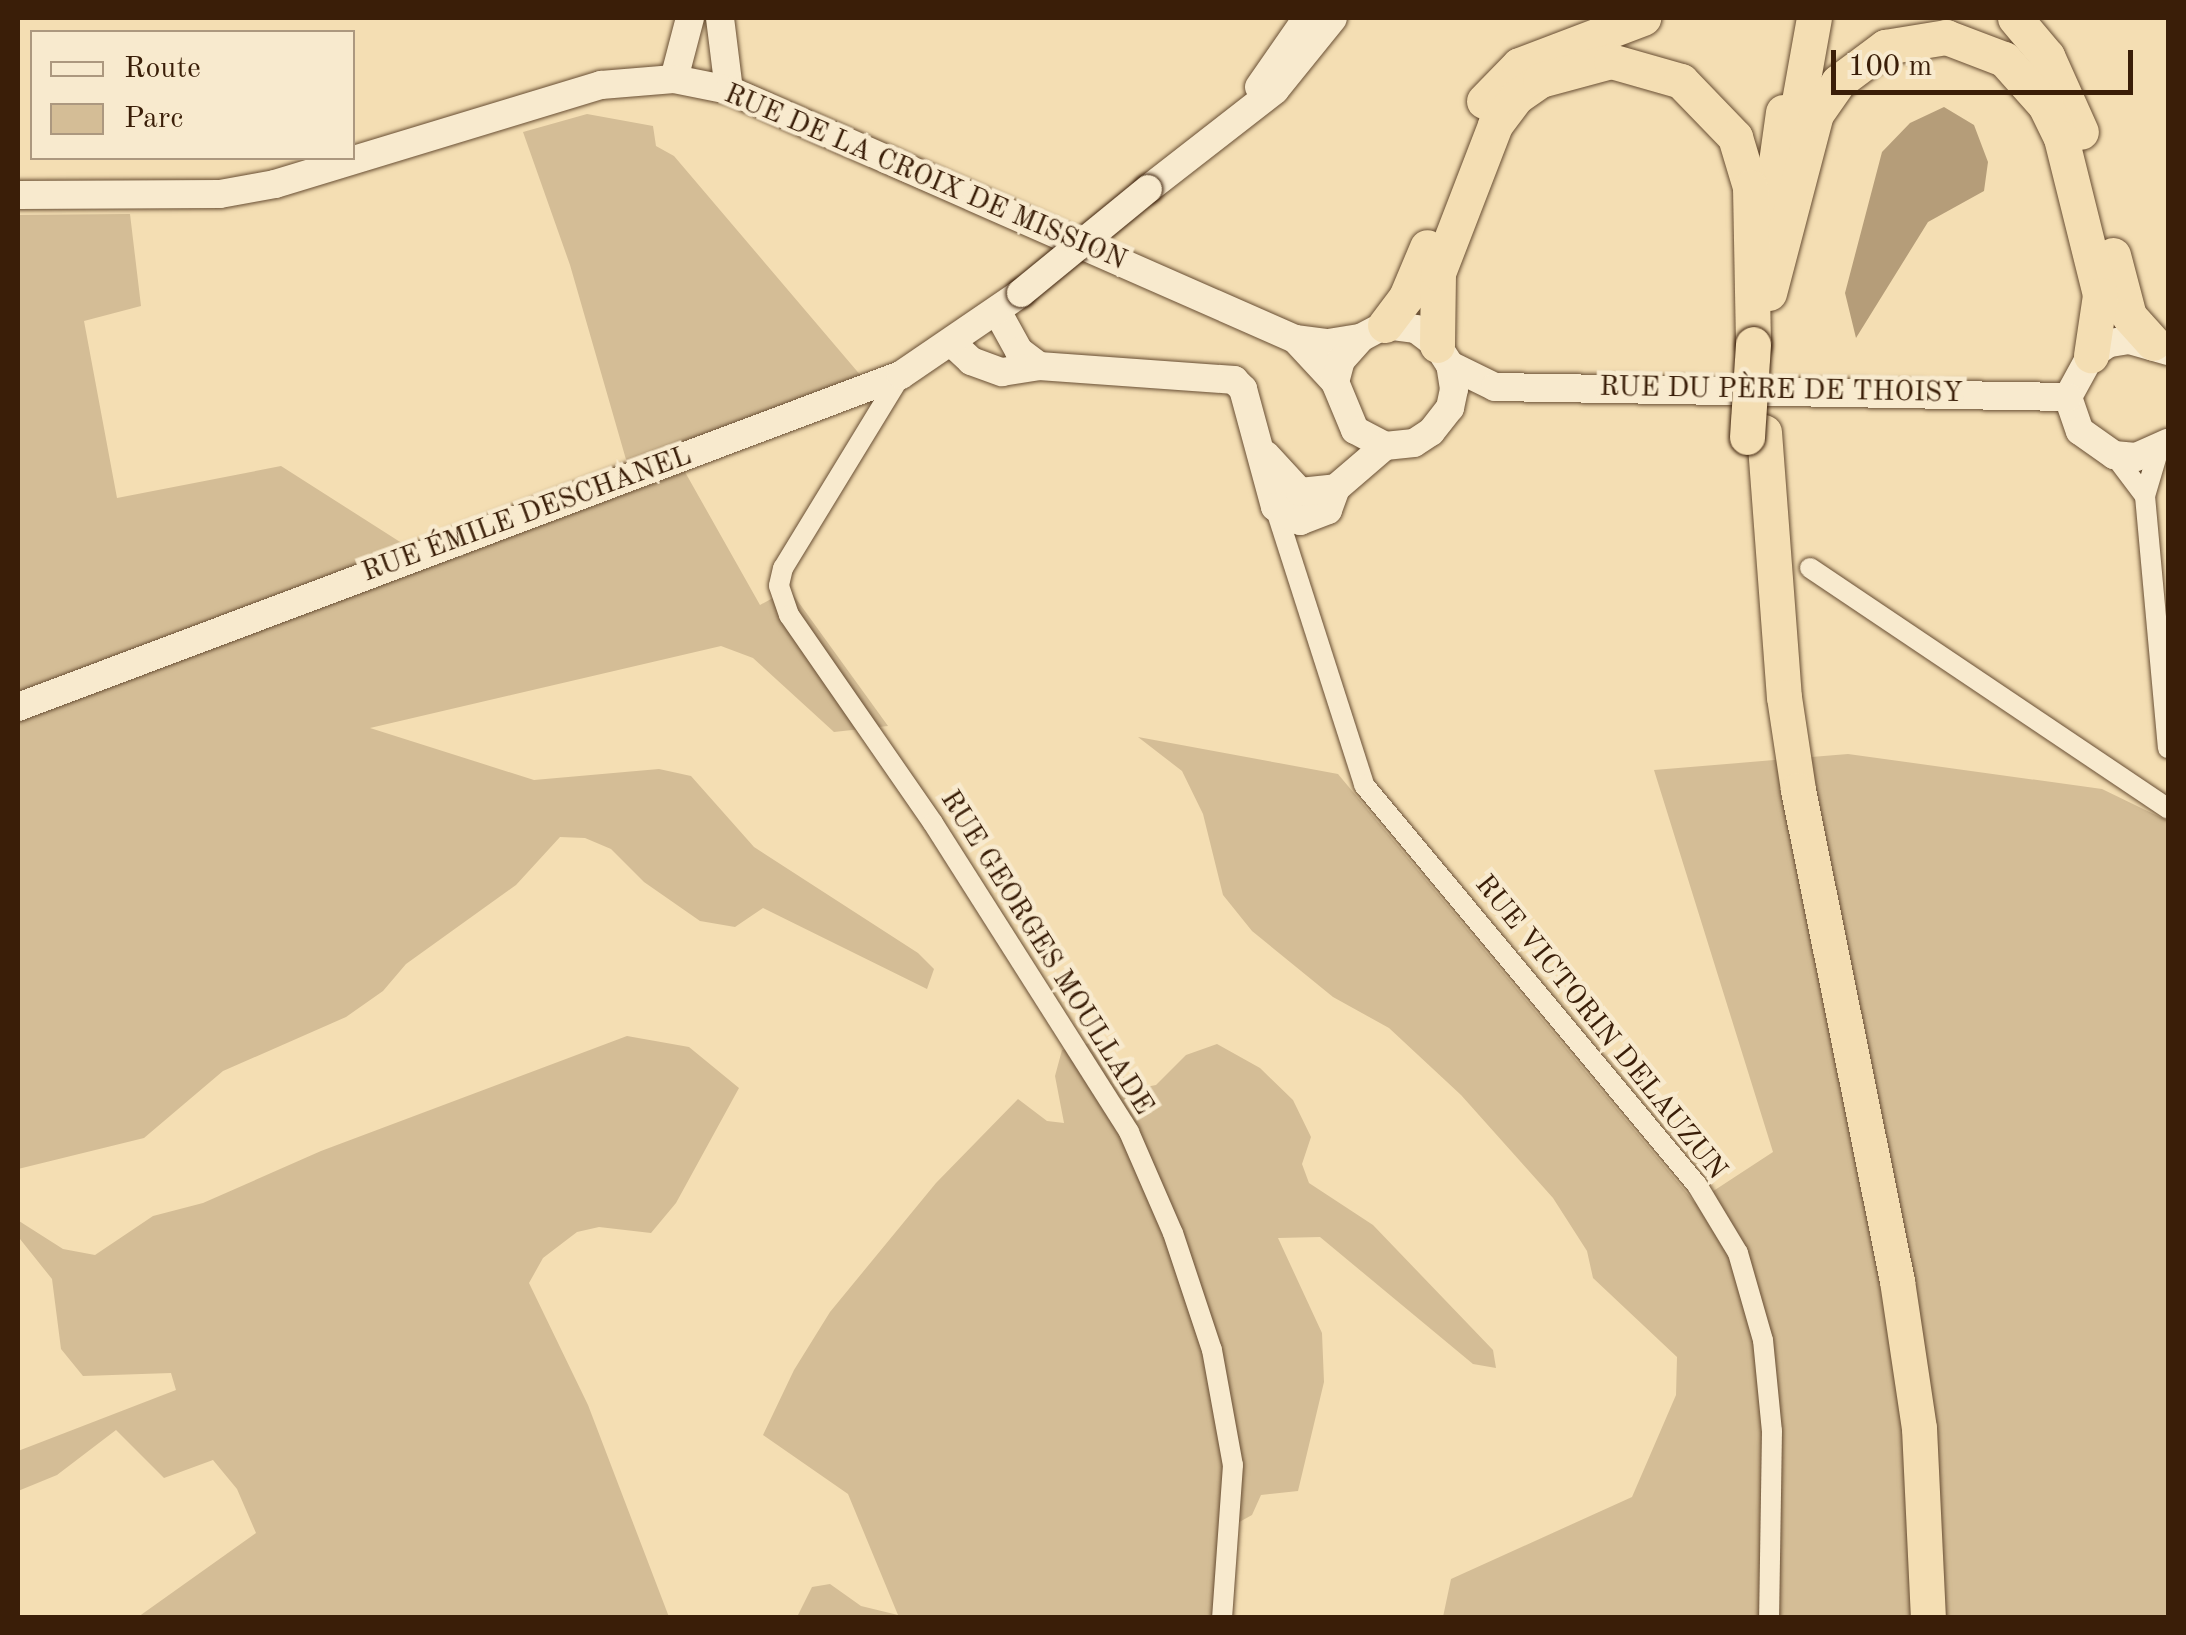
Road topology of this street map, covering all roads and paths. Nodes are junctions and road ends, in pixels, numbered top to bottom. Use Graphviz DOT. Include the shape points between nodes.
graph roads {
  1 [pos="690,18"];
  2 [pos="720,18"];
  3 [pos="1307,18"];
  4 [pos="1333,18"];
  5 [pos="1643,18"];
  6 [pos="1798,18"];
  7 [pos="1814,18"];
  8 [pos="2015,18"];
  9 [pos="674,79"];
  10 [pos="729,90"];
  11 [pos="1236,122"];
  12 [pos="355,159"];
  13 [pos="350,160"];
  14 [pos="18,195"];
  15 [pos="1769,293"];
  16 [pos="997,311"];
  17 [pos="1373,331"];
  18 [pos="1296,338"];
  19 [pos="952,343"];
  20 [pos="1760,345"];
  21 [pos="2160,347"];
  22 [pos="1444,355"];
  23 [pos="2092,356"];
  24 [pos="1039,366"];
  25 [pos="901,375"];
  26 [pos="1335,382"];
  27 [pos="1495,387"];
  28 [pos="2068,396"];
  29 [pos="1450,408"];
  30 [pos="1355,430"];
  31 [pos="1755,434"];
  32 [pos="1257,442"];
  33 [pos="1386,446"];
  34 [pos="2163,447"];
  35 [pos="2114,455"];
  36 [pos="1344,479"];
  37 [pos="2144,496"];
  38 [pos="1275,507"];
  39 [pos="1810,568"];
  40 [pos="18,707"];
  41 [pos="2168,748"];
  42 [pos="2168,809"];
  43 [pos="1222,1618"];
  44 [pos="1768,1618"];
  45 [pos="1908,1618"];
  46 [pos="1928,1618"];
  1 -- 9 [label="main road"];
  2 -- 10 [label="main road"];
  3 -- 11 [label="main road"];
  4 -- 11 [label="main road, RUE ÉMILE DESCHANEL" via="1275,90"];
  5 -- 17 [label="highway" via="1560,45 1491,88 1467,132 1420,266"];
  6 -- 20 [label="highway"];
  7 -- 15 [label="highway"];
  8 -- 21 [label="highway" via="2062,85 2085,142 2129,316"];
  9 -- 10 [label="main road, RUE DE LA CROIX DE MISSION"];
  9 -- 12 [label="main road, RUE DE LA CROIX DE MISSION" via="600,85"];
  10 -- 18 [label="main road, RUE DE LA CROIX DE MISSION"];
  11 -- 16 [label="main road, RUE ÉMILE DESCHANEL, bridge"];
  13 -- 14 [label="main road, RUE DE LA CROIX DE MISSION" via="220,194"];
  15 -- 20 [label="highway"];
  15 -- 23 [label="highway" via="1816,114 1838,82 1884,47 1946,37 2004,59 2046,105 2061,138 2100,295"];
  16 -- 19 [label="main road, RUE ÉMILE DESCHANEL"];
  16 -- 24 [label="main road" via="1019,351"];
  17 -- 18 [label="main road" via="1328,343"];
  17 -- 22 [label="main road, RUE DU PÈRE DE THOISY" via="1416,328"];
  17 -- 26 [label="main road" via="1341,360"];
  18 -- 26 [label="main road"];
  19 -- 24 [label="main road" via="970,361 1002,372"];
  19 -- 25 [label="main road, RUE ÉMILE DESCHANEL"];
  20 -- 22 [label="highway" via="1750,187 1735,136 1680,81 1611,60 1540,80 1495,125 1438,273"];
  20 -- 31 [label="highway"];
  21 -- 23 [label="main road" via="2109,343"];
  22 -- 27 [label="main road, RUE DU PÈRE DE THOISY"];
  22 -- 29 [label="main road"];
  23 -- 28 [label="main road"];
  24 -- 32 [label="main road" via="1234,380 1243,389"];
  25 -- 40 [label="main road, RUE ÉMILE DESCHANEL"];
  25 -- 43 [label="street, RUE GEORGES MOULLADE" via="783,568 779,586 790,615 933,823 1129,1132 1174,1233 1212,1350 1233,1465"];
  26 -- 30 [label="main road"];
  27 -- 28 [label="main road, RUE DU PÈRE DE THOISY"];
  27 -- 29 [label="main road, RUE DU PÈRE DE THOISY"];
  28 -- 35 [label="main road" via="2080,431"];
  29 -- 33 [label="main road, RUE DU PÈRE DE THOISY" via="1414,443"];
  30 -- 33 [label="main road"];
  30 -- 36 [label="main road"];
  31 -- 45 [label="highway" via="1757,656 1781,813 1873,1280 1904,1506"];
  31 -- 46 [label="highway" via="1795,772 1897,1282 1919,1428"];
  32 -- 36 [label="main road" via="1300,492"];
  32 -- 38 [label="main road"];
  33 -- 36 [label="main road, RUE DU PÈRE DE THOISY"];
  34 -- 35 [label="main road"];
  34 -- 37 [label="street"];
  35 -- 37 [label="street"];
  36 -- 38 [label="main road, RUE DU PÈRE DE THOISY" via="1328,510 1306,521"];
  37 -- 41 [label="street"];
  38 -- 44 [label="street, RUE VICTORIN DELAUZUN" via="1364,785 1697,1185 1738,1253 1763,1340 1772,1431"];
  39 -- 42 [label="street"];
}
